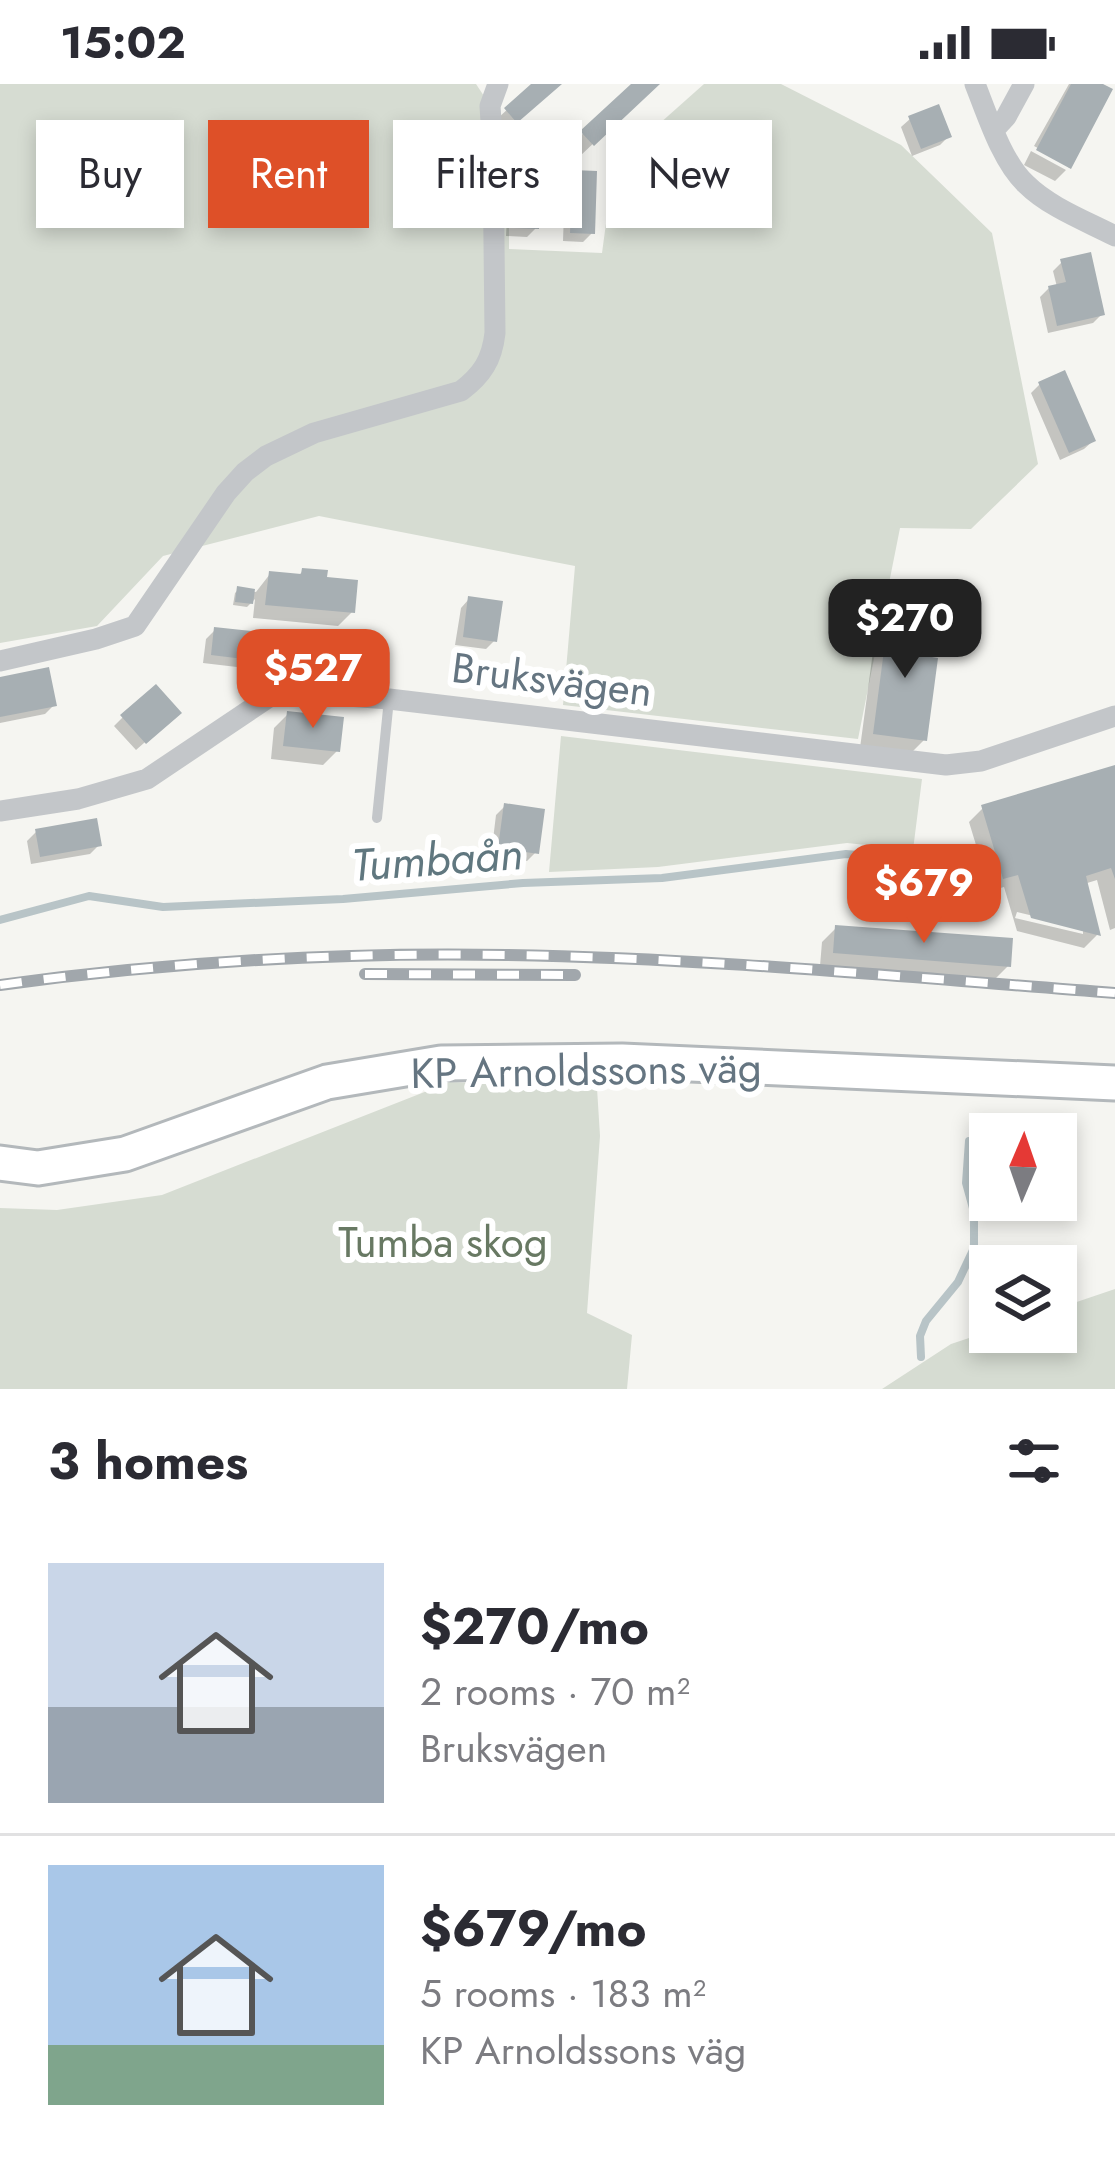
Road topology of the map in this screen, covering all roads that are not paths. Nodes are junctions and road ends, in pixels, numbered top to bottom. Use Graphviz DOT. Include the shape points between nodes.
graph roads {
  1 [pos="498,84"];
  2 [pos="975,84"];
  3 [pos="1024,84"];
  4 [pos="994,130"];
  5 [pos="1115,236"];
  6 [pos="0,661"];
  7 [pos="389,699"];
  8 [pos="1115,716"];
  9 [pos="0,811"];
  10 [pos="377,818"];
  11 [pos="1115,1083"];
  12 [pos="0,1163"];
  1 -- 6 [label="street" via="490,106 496,333 488,364 449,396 314,433 266,456 226,493 135,626"];
  2 -- 4 [label="street"];
  3 -- 4 [label="street"];
  4 -- 5 [label="street" via="1023,183"];
  7 -- 8 [label="street, Bruksvägen" via="946,765"];
  7 -- 9 [label="street, Bruksvägen" via="278,691 147,779"];
  7 -- 10 [label="lane"];
  11 -- 12 [label="main road, KP Arnoldssons väg" via="622,1061 441,1064 327,1082 125,1154 38,1168"];
}
